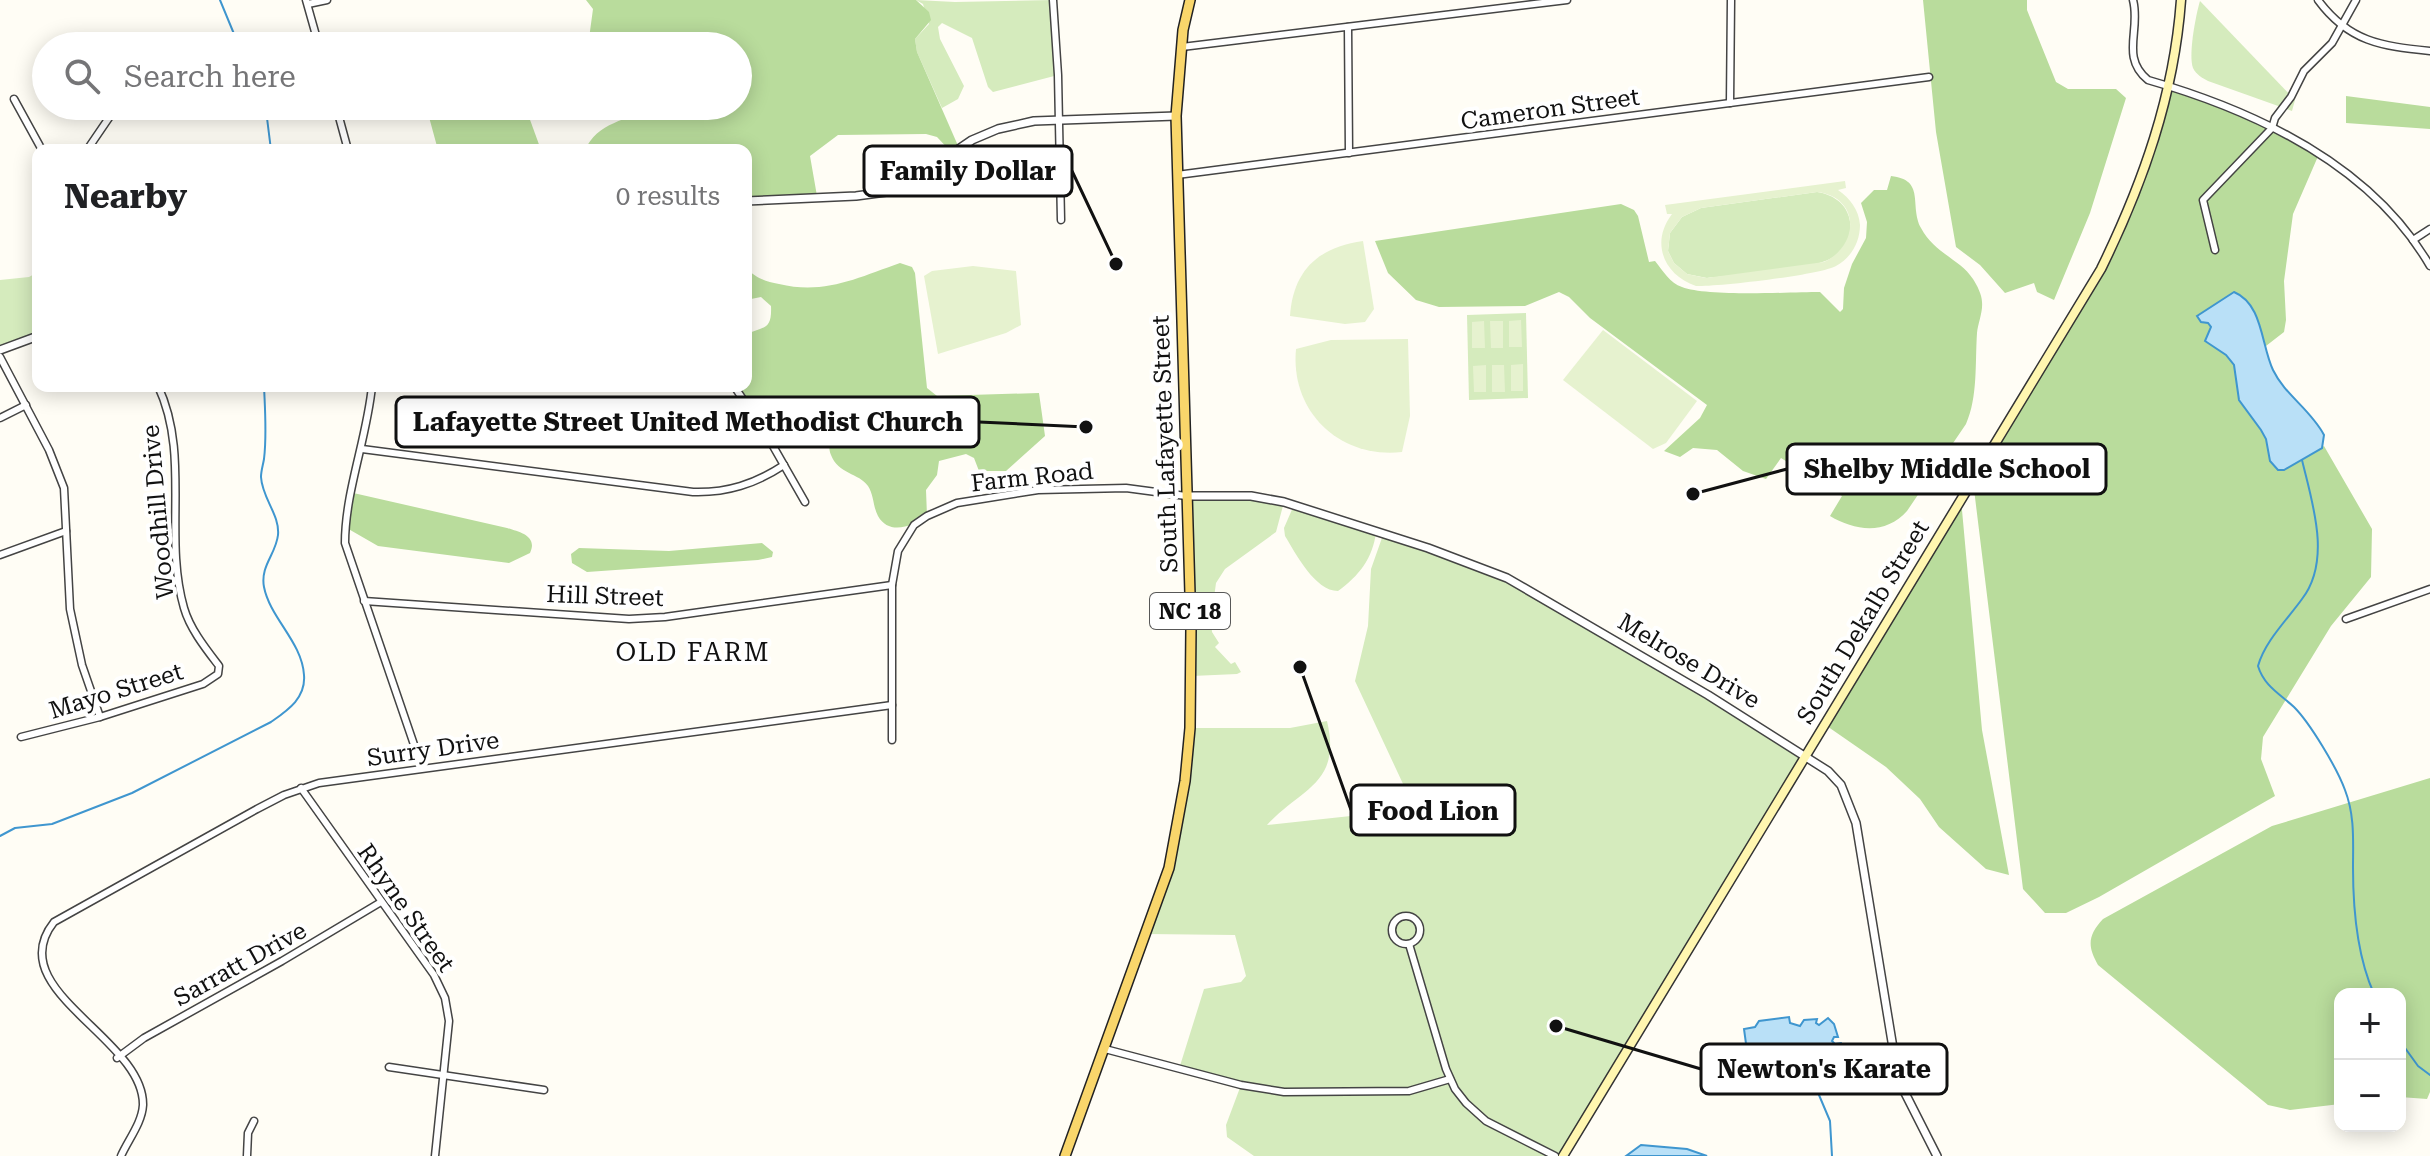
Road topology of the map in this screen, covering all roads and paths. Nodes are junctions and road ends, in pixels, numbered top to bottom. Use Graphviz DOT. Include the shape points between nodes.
graph roads {
  1 [pos="327,0"];
  2 [pos="1053,0"];
  3 [pos="1190,0"];
  4 [pos="1567,0"];
  5 [pos="1731,0"];
  6 [pos="2133,0"];
  7 [pos="2181,0"];
  8 [pos="2318,0"];
  9 [pos="2356,0"];
  10 [pos="307,2"];
  11 [pos="2342,26"];
  12 [pos="1348,27"];
  13 [pos="315,32"];
  14 [pos="1181,47"];
  15 [pos="2430,51"];
  16 [pos="1929,77"];
  17 [pos="2170,86"];
  18 [pos="14,99"];
  19 [pos="1730,103"];
  20 [pos="1176,116"];
  21 [pos="1059,118"];
  22 [pos="107,120"];
  23 [pos="340,120"];
  24 [pos="2272,128"];
  25 [pos="39,144"];
  26 [pos="91,144"];
  27 [pos="346,144"];
  28 [pos="1349,153"];
  29 [pos="1177,175"];
  30 [pos="752,201"];
  31 [pos="1061,220"];
  32 [pos="2430,229"];
  33 [pos="2413,240"];
  34 [pos="2215,250"];
  35 [pos="2430,266"];
  36 [pos="32,338"];
  37 [pos="0,350"];
  38 [pos="0,357"];
  39 [pos="160,392"];
  40 [pos="371,392"];
  41 [pos="738,392"];
  42 [pos="26,405"];
  43 [pos="0,418"];
  44 [pos="362,449"];
  45 [pos="784,465"];
  46 [pos="1186,496"];
  47 [pos="805,502"];
  48 [pos="66,531"];
  49 [pos="0,555"];
  50 [pos="892,585"];
  51 [pos="2430,589"];
  52 [pos="364,601"];
  53 [pos="2346,619"];
  54 [pos="218,674"];
  55 [pos="892,705"];
  56 [pos="100,717"];
  57 [pos="21,737"];
  58 [pos="892,740"];
  59 [pos="1806,754"];
  60 [pos="422,768"];
  61 [pos="301,788"];
  62 [pos="381,902"];
  63 [pos="38,935"];
  64 [pos="1409,944"];
  65 [pos="87,1033"];
  66 [pos="1105,1049"];
  67 [pos="117,1058"];
  68 [pos="389,1067"];
  69 [pos="444,1076"];
  70 [pos="1450,1079"];
  71 [pos="544,1090"];
  72 [pos="254,1121"];
  73 [pos="121,1156"];
  74 [pos="247,1156"];
  75 [pos="435,1156"];
  76 [pos="1065,1156"];
  77 [pos="1555,1156"];
  78 [pos="1563,1156"];
  79 [pos="1937,1156"];
  1 -- 10 [label="street"];
  2 -- 21 [label="street"];
  3 -- 14 [label="main road, South Lafayette Street / NC 18"];
  4 -- 12 [label="street"];
  5 -- 19 [label="street"];
  6 -- 17 [label="street" via="2135,65 2148,80"];
  7 -- 17 [label="main road, South Dekalb Street"];
  8 -- 11 [label="street"];
  9 -- 11 [label="street"];
  10 -- 13 [label="street"];
  11 -- 15 [label="street" via="2385,47"];
  11 -- 24 [label="street" via="2304,71"];
  12 -- 14 [label="street"];
  12 -- 28 [label="street"];
  14 -- 20 [label="main road, South Lafayette Street / NC 18"];
  16 -- 19 [label="street, Cameron Street"];
  17 -- 24 [label="street"];
  17 -- 59 [label="main road, South Dekalb Street" via="2143,178 2101,269"];
  18 -- 25 [label="street"];
  19 -- 28 [label="street, Cameron Street"];
  20 -- 21 [label="street"];
  20 -- 29 [label="main road, South Lafayette Street / NC 18"];
  21 -- 30 [label="street" via="998,129 886,192"];
  21 -- 31 [label="street"];
  22 -- 26 [label="street"];
  23 -- 27 [label="street"];
  24 -- 33 [label="street" via="2366,186"];
  24 -- 34 [label="street" via="2203,200"];
  28 -- 29 [label="street, Cameron Street"];
  29 -- 46 [label="main road, South Lafayette Street / NC 18"];
  32 -- 33 [label="street"];
  33 -- 35 [label="street"];
  36 -- 37 [label="street"];
  38 -- 42 [label="street"];
  39 -- 54 [label="street, Woodhill Drive" via="173,425 177,568 184,608 219,666"];
  40 -- 44 [label="street"];
  41 -- 45 [label="street"];
  42 -- 43 [label="street"];
  42 -- 48 [label="street" via="64,488"];
  44 -- 45 [label="street" via="693,492 748,484"];
  44 -- 52 [label="street" via="345,543"];
  45 -- 47 [label="street"];
  46 -- 50 [label="street, Farm Road" via="1092,487 957,503 914,525 898,551"];
  46 -- 59 [label="street, Melrose Drive" via="1284,502 1507,578"];
  46 -- 66 [label="main road, South Lafayette Street / NC 18" via="1192,676 1185,781 1169,868"];
  48 -- 49 [label="street"];
  48 -- 56 [label="street" via="74,632"];
  50 -- 52 [label="street, Hill Street" via="629,619"];
  50 -- 55 [label="street, Farm Road"];
  51 -- 53 [label="street"];
  52 -- 60 [label="street"];
  54 -- 56 [label="street, Mayo Street" via="203,684"];
  55 -- 58 [label="street, Farm Road"];
  55 -- 60 [label="street, Surry Drive"];
  56 -- 57 [label="street, Mayo Street"];
  59 -- 78 [label="main road, South Dekalb Street"];
  59 -- 79 [label="street, Melrose Drive" via="1835,777 1854,813 1896,1066"];
  60 -- 61 [label="street, Surry Drive"];
  61 -- 62 [label="street, Rhyne Street"];
  61 -- 63 [label="street, Surry Drive"];
  62 -- 67 [label="street, Sarratt Drive"];
  62 -- 69 [label="street, Rhyne Street" via="445,998 449,1021"];
  64 -- 64 [label="street" via="1419,935 1419,926 1404,917 1393,924 1392,933 1400,943"];
  64 -- 70 [label="street"];
  65 -- 67 [label="street"];
  66 -- 70 [label="street" via="1284,1092 1409,1091"];
  66 -- 76 [label="main road, South Lafayette Street / NC 18"];
  67 -- 73 [label="street" via="136,1081 143,1104"];
  68 -- 69 [label="street"];
  69 -- 71 [label="street"];
  69 -- 75 [label="street, Rhyne Street"];
  70 -- 77 [label="street" via="1486,1121"];
  72 -- 74 [label="street"];
}
